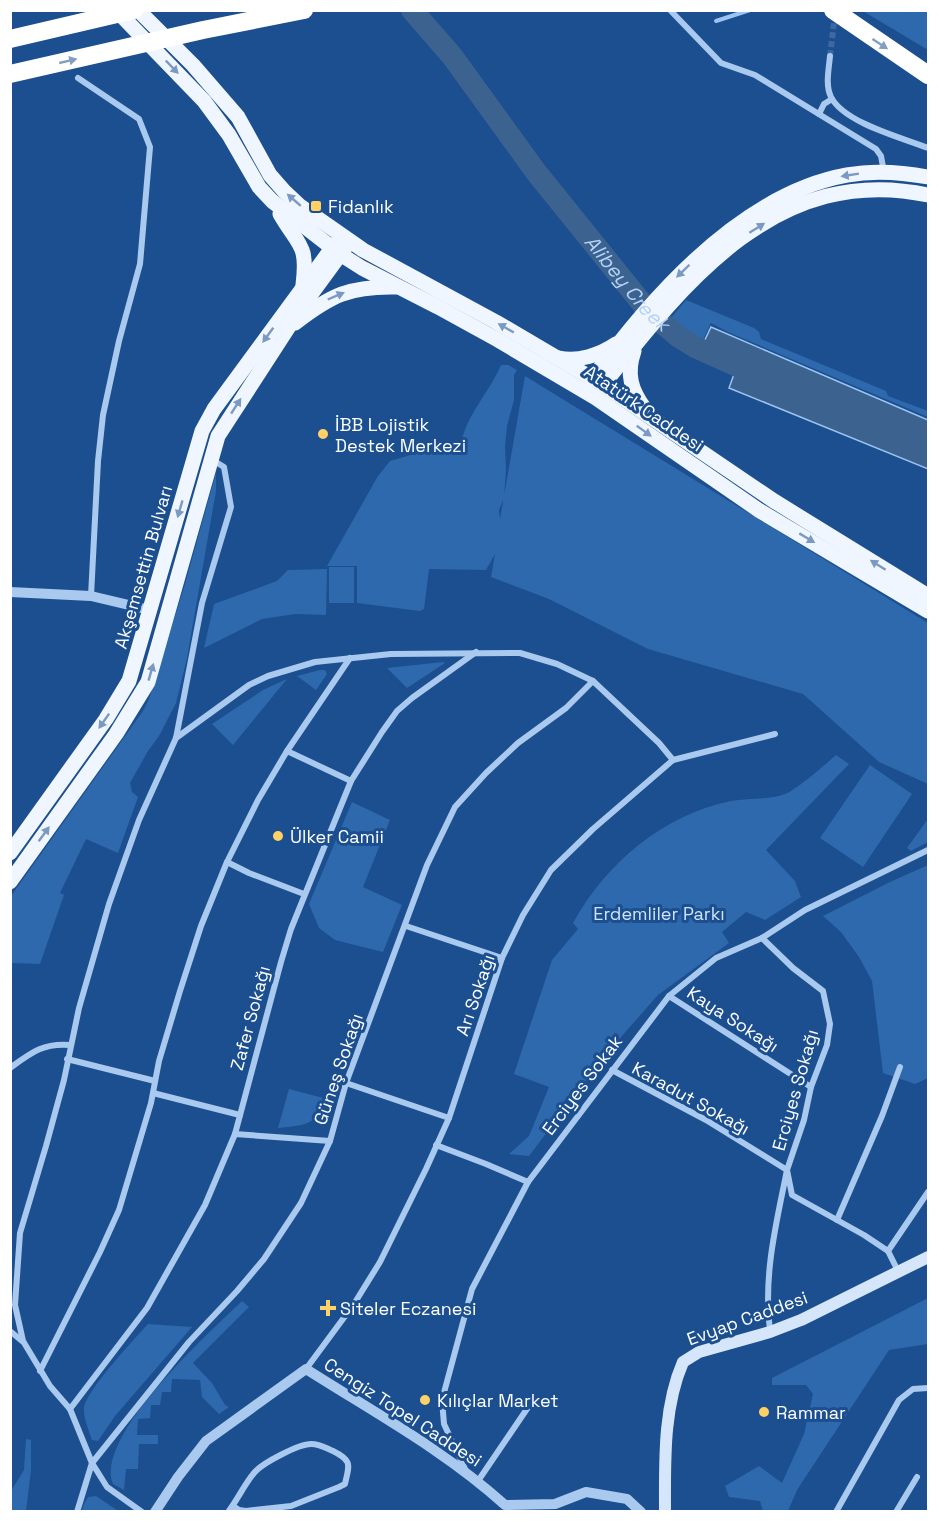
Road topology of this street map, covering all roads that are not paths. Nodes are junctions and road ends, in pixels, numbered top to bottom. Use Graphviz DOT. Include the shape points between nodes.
graph roads {
  1 [pos="116,10"];
  2 [pos="136,10"];
  3 [pos="304,10"];
  4 [pos="670,10"];
  5 [pos="833,10"];
  6 [pos="10,39"];
  7 [pos="830,56"];
  8 [pos="10,74"];
  9 [pos="928,75"];
  10 [pos="78,78"];
  11 [pos="832,99"];
  12 [pos="819,114"];
  13 [pos="928,148"];
  14 [pos="884,172"];
  15 [pos="928,177"];
  16 [pos="928,195"];
  17 [pos="272,201"];
  18 [pos="346,238"];
  19 [pos="336,251"];
  20 [pos="303,288"];
  21 [pos="402,288"];
  22 [pos="674,289"];
  23 [pos="288,329"];
  24 [pos="635,338"];
  25 [pos="553,364"];
  26 [pos="596,387"];
  27 [pos="654,421"];
  28 [pos="196,453"];
  29 [pos="211,458"];
  30 [pos="10,592"];
  31 [pos="91,596"];
  32 [pos="928,596"];
  33 [pos="150,610"];
  34 [pos="928,611"];
  35 [pos="167,613"];
  36 [pos="476,652"];
  37 [pos="350,658"];
  38 [pos="594,681"];
  39 [pos="775,734"];
  40 [pos="176,738"];
  41 [pos="287,751"];
  42 [pos="673,760"];
  43 [pos="351,781"];
  44 [pos="928,850"];
  45 [pos="10,853"];
  46 [pos="227,862"];
  47 [pos="10,882"];
  48 [pos="304,894"];
  49 [pos="405,926"];
  50 [pos="762,938"];
  51 [pos="502,958"];
  52 [pos="669,996"];
  53 [pos="70,1045"];
  54 [pos="67,1059"];
  55 [pos="900,1066"];
  56 [pos="10,1068"];
  57 [pos="612,1070"];
  58 [pos="155,1082"];
  59 [pos="346,1083"];
  60 [pos="811,1087"];
  61 [pos="153,1093"];
  62 [pos="240,1114"];
  63 [pos="449,1118"];
  64 [pos="235,1134"];
  65 [pos="330,1141"];
  66 [pos="436,1145"];
  67 [pos="787,1170"];
  68 [pos="528,1182"];
  69 [pos="928,1192"];
  70 [pos="837,1220"];
  71 [pos="888,1251"];
  72 [pos="928,1257"];
  73 [pos="899,1272"];
  74 [pos="10,1331"];
  75 [pos="770,1332"];
  76 [pos="23,1341"];
  77 [pos="306,1369"];
  78 [pos="40,1371"];
  79 [pos="928,1388"];
  80 [pos="533,1400"];
  81 [pos="70,1409"];
  82 [pos="92,1463"];
  83 [pos="466,1471"];
  84 [pos="917,1478"];
  85 [pos="478,1481"];
  86 [pos="505,1508"];
  87 [pos="554,1508"];
  88 [pos="230,1509"];
  89 [pos="837,1511"];
  90 [pos="77,1512"];
  91 [pos="142,1512"];
  92 [pos="155,1512"];
  93 [pos="641,1512"];
  94 [pos="665,1512"];
  95 [pos="896,1512"];
  1 -- 17 [label="main road, one-way" via="204,101"];
  2 -- 6 [label="highway, bridge"];
  18 -- 2 [label="main road, Atatürk Caddesi, one-way" via="284,191 258,156 238,117 193,65"];
  8 -- 3 [label="highway, one-way, bridge"];
  4 -- 12 [label="street" via="721,63 755,75"];
  5 -- 9 [label="highway, one-way"];
  7 -- 11 [label="street" via="828,80"];
  10 -- 31 [label="street" via="139,118 150,147 140,264 103,415"];
  11 -- 12 [label="street"];
  11 -- 13 [label="street" via="864,123"];
  12 -- 14 [label="street" via="876,149"];
  14 -- 15 [label="main road"];
  14 -- 22 [label="main road, one-way" via="827,179 772,202 699,256"];
  22 -- 16 [label="main road, one-way" via="733,244 793,207 850,191 904,190"];
  17 -- 19 [label="main road, Atatürk Caddesi"];
  17 -- 20 [label="main road" via="303,249"];
  18 -- 19 [label="main road"];
  25 -- 18 [label="main road, Atatürk Caddesi, one-way"];
  19 -- 20 [label="main road, Akşemsettin Bulvarı"];
  19 -- 21 [label="main road, Atatürk Caddesi"];
  19 -- 23 [label="main road, Akşemsettin Bulvarı"];
  20 -- 28 [label="main road, Akşemsettin Bulvarı, one-way" via="214,409"];
  23 -- 21 [label="main road, one-way" via="339,294 369,288"];
  21 -- 25 [label="main road, Atatürk Caddesi"];
  22 -- 24 [label="main road"];
  22 -- 24 [label="main road"];
  29 -- 23 [label="main road, Akşemsettin Bulvarı, one-way" via="227,420"];
  24 -- 25 [label="main road" via="586,357"];
  24 -- 26 [label="main road"];
  24 -- 27 [label="main road" via="630,381 636,397"];
  25 -- 26 [label="main road, Atatürk Caddesi"];
  26 -- 27 [label="main road, Atatürk Caddesi"];
  26 -- 34 [label="main road, Atatürk Caddesi, one-way" via="760,511"];
  32 -- 27 [label="main road, Atatürk Caddesi, one-way"];
  28 -- 29 [label="main road"];
  28 -- 33 [label="main road, Akşemsettin Bulvarı, one-way"];
  29 -- 35 [label="main road, Akşemsettin Bulvarı"];
  29 -- 40 [label="street" via="224,467 231,507 202,603"];
  30 -- 31 [label="street"];
  31 -- 33 [label="street"];
  33 -- 35 [label="main road"];
  33 -- 45 [label="main road, Akşemsettin Bulvarı, one-way" via="120,699"];
  47 -- 35 [label="main road, Akşemsettin Bulvarı, one-way" via="139,698 148,682"];
  36 -- 37 [label="street"];
  36 -- 38 [label="street" via="520,653"];
  36 -- 43 [label="street, Zafer Sokağı" via="397,711"];
  37 -- 40 [label="street" via="315,662 268,676 249,685"];
  37 -- 41 [label="street"];
  38 -- 42 [label="street"];
  38 -- 49 [label="street, Güneş Sokağı" via="566,708 518,742 455,807 427,865"];
  39 -- 42 [label="street, Arı Sokağı"];
  40 -- 53 [label="street" via="109,904"];
  41 -- 43 [label="street"];
  41 -- 46 [label="street"];
  42 -- 51 [label="street, Arı Sokağı" via="551,870"];
  43 -- 48 [label="street, Zafer Sokağı"];
  44 -- 50 [label="street, Erciyes Sokak" via="805,910"];
  46 -- 48 [label="street"];
  46 -- 58 [label="street" via="201,926"];
  48 -- 62 [label="street, Zafer Sokağı" via="281,962"];
  49 -- 51 [label="street"];
  49 -- 59 [label="street, Güneş Sokağı"];
  50 -- 52 [label="street, Erciyes Sokak" via="716,958"];
  50 -- 60 [label="street, Erciyes Sokağı" via="823,991 830,1024 827,1045"];
  51 -- 63 [label="street, Arı Sokağı"];
  52 -- 57 [label="street, Erciyes Sokak"];
  52 -- 60 [label="street, Kaya Sokağı"];
  53 -- 54 [label="street"];
  53 -- 56 [label="street" via="52,1044"];
  54 -- 58 [label="street"];
  54 -- 76 [label="street" via="20,1233 15,1305"];
  55 -- 70 [label="street"];
  57 -- 67 [label="street, Karadut Sokağı" via="706,1120"];
  57 -- 68 [label="street, Erciyes Sokak"];
  58 -- 61 [label="street"];
  59 -- 63 [label="street"];
  59 -- 65 [label="street, Güneş Sokağı"];
  60 -- 67 [label="street, Erciyes Sokağı"];
  61 -- 62 [label="street"];
  61 -- 78 [label="street" via="119,1210"];
  62 -- 64 [label="street, Zafer Sokağı"];
  63 -- 66 [label="street, Arı Sokağı"];
  64 -- 65 [label="street"];
  64 -- 81 [label="street, Zafer Sokağı" via="205,1205 147,1308"];
  65 -- 82 [label="street, Güneş Sokağı" via="301,1203 264,1259 189,1342"];
  66 -- 68 [label="street"];
  66 -- 77 [label="street, Arı Sokağı" via="380,1262"];
  67 -- 70 [label="street" via="792,1196"];
  67 -- 75 [label="street, Erciyes Sokağı" via="768,1265"];
  68 -- 83 [label="street, Erciyes Sokak" via="472,1289 442,1400 444,1424"];
  69 -- 71 [label="street"];
  70 -- 71 [label="street"];
  71 -- 73 [label="street"];
  72 -- 73 [label="main road, Evyap Caddesi"];
  73 -- 75 [label="main road, Evyap Caddesi"];
  74 -- 76 [label="street"];
  75 -- 94 [label="main road, Evyap Caddesi" via="699,1352 682,1362 665,1444"];
  76 -- 78 [label="street"];
  77 -- 83 [label="street, Cengiz Topel Caddesi"];
  77 -- 92 [label="street, Cengiz Topel Caddesi" via="206,1441"];
  78 -- 81 [label="street"];
  79 -- 89 [label="street" via="913,1389 899,1400"];
  80 -- 85 [label="street"];
  81 -- 82 [label="street"];
  82 -- 90 [label="street"];
  82 -- 91 [label="street" via="107,1487"];
  83 -- 85 [label="street, Cengiz Topel Caddesi"];
  84 -- 95 [label="street"];
  85 -- 86 [label="street, Cengiz Topel Caddesi"];
  86 -- 87 [label="street, Cengiz Topel Caddesi"];
  87 -- 93 [label="street, Cengiz Topel Caddesi" via="586,1492 627,1499"];
  88 -- 88 [label="street" via="256,1470 297,1447 321,1445 348,1461 345,1484 339,1487 291,1506"];
}
